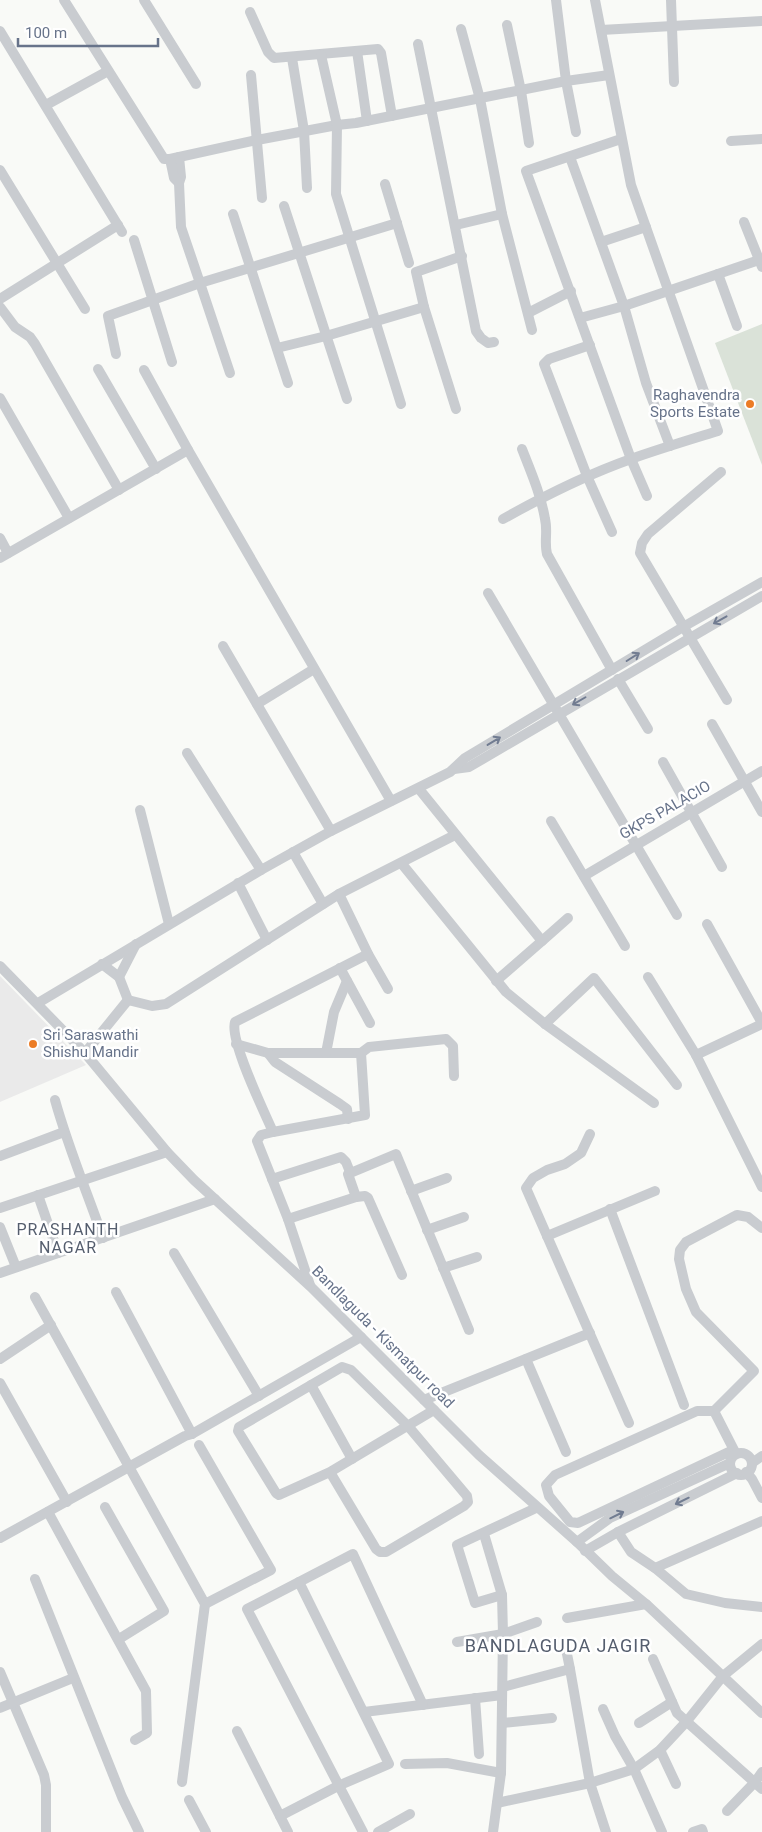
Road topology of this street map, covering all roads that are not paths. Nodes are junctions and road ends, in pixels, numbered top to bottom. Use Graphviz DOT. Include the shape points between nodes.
graph roads {
  1 [pos="64,0"];
  2 [pos="145,0"];
  3 [pos="556,0"];
  4 [pos="595,0"];
  5 [pos="671,0"];
  6 [pos="250,12"];
  7 [pos="762,21"];
  8 [pos="507,25"];
  9 [pos="671,26"];
  10 [pos="461,29"];
  11 [pos="601,30"];
  12 [pos="0,31"];
  13 [pos="418,44"];
  14 [pos="357,51"];
  15 [pos="322,54"];
  16 [pos="292,58"];
  17 [pos="108,71"];
  18 [pos="250,75"];
  19 [pos="609,75"];
  20 [pos="566,81"];
  21 [pos="674,82"];
  22 [pos="196,84"];
  23 [pos="521,90"];
  24 [pos="480,99"];
  25 [pos="46,105"];
  26 [pos="431,108"];
  27 [pos="392,116"];
  28 [pos="367,121"];
  29 [pos="337,125"];
  30 [pos="304,131"];
  31 [pos="576,132"];
  32 [pos="621,139"];
  33 [pos="762,139"];
  34 [pos="257,140"];
  35 [pos="731,142"];
  36 [pos="529,143"];
  37 [pos="570,157"];
  38 [pos="175,158"];
  39 [pos="0,170"];
  40 [pos="385,184"];
  41 [pos="307,188"];
  42 [pos="262,198"];
  43 [pos="284,206"];
  44 [pos="233,214"];
  45 [pos="502,214"];
  46 [pos="744,222"];
  47 [pos="397,223"];
  48 [pos="456,226"];
  49 [pos="646,227"];
  50 [pos="349,238"];
  51 [pos="134,240"];
  52 [pos="601,242"];
  53 [pos="299,253"];
  54 [pos="462,256"];
  55 [pos="761,262"];
  56 [pos="409,263"];
  57 [pos="58,264"];
  58 [pos="250,268"];
  59 [pos="718,274"];
  60 [pos="200,283"];
  61 [pos="668,290"];
  62 [pos="571,291"];
  63 [pos="0,299"];
  64 [pos="153,300"];
  65 [pos="624,306"];
  66 [pos="0,307"];
  67 [pos="424,307"];
  68 [pos="85,309"];
  69 [pos="528,313"];
  70 [pos="580,318"];
  71 [pos="375,321"];
  72 [pos="737,326"];
  73 [pos="532,330"];
  74 [pos="326,336"];
  75 [pos="494,342"];
  76 [pos="590,345"];
  77 [pos="277,348"];
  78 [pos="116,354"];
  79 [pos="172,362"];
  80 [pos="98,369"];
  81 [pos="144,370"];
  82 [pos="230,373"];
  83 [pos="288,383"];
  84 [pos="0,398"];
  85 [pos="347,399"];
  86 [pos="401,404"];
  87 [pos="456,409"];
  88 [pos="670,446"];
  89 [pos="522,449"];
  90 [pos="188,450"];
  91 [pos="631,459"];
  92 [pos="156,469"];
  93 [pos="722,472"];
  94 [pos="587,476"];
  95 [pos="119,490"];
  96 [pos="647,496"];
  97 [pos="541,498"];
  98 [pos="69,518"];
  99 [pos="503,519"];
  100 [pos="612,532"];
  101 [pos="0,538"];
  102 [pos="4,555"];
  103 [pos="762,582"];
  104 [pos="488,593"];
  105 [pos="762,596"];
  106 [pos="683,627"];
  107 [pos="689,637"];
  108 [pos="223,646"];
  109 [pos="314,669"];
  110 [pos="615,675"];
  111 [pos="727,700"];
  112 [pos="257,704"];
  113 [pos="557,709"];
  114 [pos="712,724"];
  115 [pos="648,728"];
  116 [pos="187,753"];
  117 [pos="663,762"];
  118 [pos="762,771"];
  119 [pos="744,781"];
  120 [pos="419,789"];
  121 [pos="392,801"];
  122 [pos="140,810"];
  123 [pos="691,812"];
  124 [pos="762,812"];
  125 [pos="551,821"];
  126 [pos="331,831"];
  127 [pos="455,836"];
  128 [pos="636,844"];
  129 [pos="293,852"];
  130 [pos="402,864"];
  131 [pos="722,868"];
  132 [pos="261,870"];
  133 [pos="584,876"];
  134 [pos="238,882"];
  135 [pos="339,894"];
  136 [pos="323,904"];
  137 [pos="677,915"];
  138 [pos="568,918"];
  139 [pos="169,924"];
  140 [pos="707,924"];
  141 [pos="267,940"];
  142 [pos="542,940"];
  143 [pos="137,943"];
  144 [pos="625,946"];
  145 [pos="368,954"];
  146 [pos="102,964"];
  147 [pos="0,966"];
  148 [pos="340,968"];
  149 [pos="648,977"];
  150 [pos="119,978"];
  151 [pos="347,981"];
  152 [pos="496,981"];
  153 [pos="388,989"];
  154 [pos="128,1000"];
  155 [pos="38,1003"];
  156 [pos="370,1023"];
  157 [pos="545,1024"];
  158 [pos="762,1024"];
  159 [pos="236,1044"];
  160 [pos="85,1053"];
  161 [pos="268,1053"];
  162 [pos="326,1053"];
  163 [pos="361,1054"];
  164 [pos="696,1055"];
  165 [pos="454,1076"];
  166 [pos="676,1084"];
  167 [pos="54,1100"];
  168 [pos="654,1103"];
  169 [pos="348,1119"];
  170 [pos="64,1132"];
  171 [pos="273,1132"];
  172 [pos="590,1134"];
  173 [pos="167,1152"];
  174 [pos="0,1156"];
  175 [pos="350,1172"];
  176 [pos="447,1178"];
  177 [pos="83,1180"];
  178 [pos="272,1180"];
  179 [pos="762,1187"];
  180 [pos="411,1191"];
  181 [pos="655,1191"];
  182 [pos="38,1195"];
  183 [pos="356,1197"];
  184 [pos="215,1199"];
  185 [pos="0,1208"];
  186 [pos="610,1209"];
  187 [pos="464,1217"];
  188 [pos="288,1219"];
  189 [pos="0,1227"];
  190 [pos="762,1228"];
  191 [pos="427,1230"];
  192 [pos="547,1236"];
  193 [pos="103,1238"];
  194 [pos="58,1253"];
  195 [pos="174,1253"];
  196 [pos="477,1257"];
  197 [pos="16,1268"];
  198 [pos="443,1268"];
  199 [pos="0,1273"];
  200 [pos="402,1274"];
  201 [pos="311,1287"];
  202 [pos="116,1292"];
  203 [pos="35,1297"];
  204 [pos="51,1325"];
  205 [pos="469,1330"];
  206 [pos="590,1333"];
  207 [pos="361,1338"];
  208 [pos="0,1359"];
  209 [pos="526,1359"];
  210 [pos="758,1372"];
  211 [pos="0,1383"];
  212 [pos="311,1385"];
  213 [pos="259,1396"];
  214 [pos="424,1400"];
  215 [pos="684,1405"];
  216 [pos="434,1410"];
  217 [pos="714,1410"];
  218 [pos="629,1423"];
  219 [pos="408,1426"];
  220 [pos="192,1434"];
  221 [pos="199,1445"];
  222 [pos="566,1452"];
  223 [pos="733,1456"];
  224 [pos="762,1456"];
  225 [pos="352,1459"];
  226 [pos="130,1467"];
  227 [pos="745,1470"];
  228 [pos="330,1472"];
  229 [pos="762,1498"];
  230 [pos="67,1502"];
  231 [pos="104,1507"];
  232 [pos="536,1508"];
  233 [pos="48,1512"];
  234 [pos="762,1521"];
  235 [pos="618,1532"];
  236 [pos="484,1534"];
  237 [pos="0,1538"];
  238 [pos="577,1542"];
  239 [pos="585,1551"];
  240 [pos="655,1568"];
  241 [pos="35,1579"];
  242 [pos="299,1582"];
  243 [pos="502,1595"];
  244 [pos="205,1604"];
  245 [pos="646,1604"];
  246 [pos="762,1607"];
  247 [pos="567,1618"];
  248 [pos="537,1622"];
  249 [pos="503,1634"];
  250 [pos="119,1639"];
  251 [pos="457,1642"];
  252 [pos="762,1644"];
  253 [pos="566,1649"];
  254 [pos="653,1659"];
  255 [pos="570,1668"];
  256 [pos="0,1672"];
  257 [pos="723,1676"];
  258 [pos="73,1678"];
  259 [pos="502,1691"];
  260 [pos="474,1698"];
  261 [pos="672,1702"];
  262 [pos="13,1703"];
  263 [pos="423,1705"];
  264 [pos="0,1708"];
  265 [pos="603,1709"];
  266 [pos="364,1712"];
  267 [pos="762,1713"];
  268 [pos="552,1718"];
  269 [pos="687,1721"];
  270 [pos="502,1723"];
  271 [pos="639,1723"];
  272 [pos="237,1731"];
  273 [pos="135,1740"];
  274 [pos="660,1750"];
  275 [pos="479,1754"];
  276 [pos="405,1764"];
  277 [pos="634,1769"];
  278 [pos="762,1772"];
  279 [pos="501,1773"];
  280 [pos="182,1782"];
  281 [pos="590,1783"];
  282 [pos="676,1784"];
  283 [pos="338,1786"];
  284 [pos="758,1786"];
  285 [pos="189,1800"];
  286 [pos="497,1802"];
  287 [pos="727,1811"];
  288 [pos="410,1814"];
  289 [pos="280,1816"];
  290 [pos="46,1832"];
  291 [pos="139,1832"];
  292 [pos="206,1832"];
  293 [pos="288,1832"];
  294 [pos="363,1832"];
  295 [pos="378,1832"];
  296 [pos="494,1832"];
  297 [pos="606,1832"];
  298 [pos="662,1832"];
  299 [pos="693,1832"];
  300 [pos="703,1832"];
  1 -- 17 [label="street"];
  2 -- 22 [label="street"];
  3 -- 20 [label="street"];
  4 -- 11 [label="street"];
  5 -- 9 [label="street"];
  6 -- 16 [label="street" via="270,56"];
  7 -- 9 [label="street"];
  8 -- 23 [label="street"];
  9 -- 11 [label="street"];
  9 -- 21 [label="street"];
  10 -- 24 [label="street"];
  11 -- 19 [label="street"];
  12 -- 25 [label="street"];
  13 -- 26 [label="street"];
  14 -- 15 [label="street"];
  14 -- 27 [label="street" via="380,50"];
  14 -- 28 [label="street"];
  15 -- 16 [label="street"];
  15 -- 29 [label="street"];
  16 -- 30 [label="street"];
  17 -- 25 [label="street"];
  17 -- 38 [label="street" via="164,158"];
  18 -- 34 [label="street"];
  19 -- 20 [label="street"];
  19 -- 32 [label="street"];
  20 -- 23 [label="street"];
  20 -- 31 [label="street"];
  23 -- 24 [label="street"];
  23 -- 36 [label="street"];
  24 -- 26 [label="street"];
  24 -- 45 [label="street"];
  25 -- 57 [label="street" via="120,229"];
  26 -- 27 [label="street"];
  26 -- 48 [label="street"];
  27 -- 28 [label="street"];
  28 -- 29 [label="street"];
  29 -- 30 [label="street"];
  29 -- 50 [label="street" via="336,194"];
  30 -- 34 [label="street"];
  30 -- 41 [label="street"];
  32 -- 37 [label="street"];
  32 -- 49 [label="street" via="630,185"];
  33 -- 35 [label="street"];
  34 -- 38 [label="street"];
  34 -- 42 [label="street"];
  37 -- 52 [label="street"];
  37 -- 62 [label="street" via="526,171"];
  38 -- 60 [label="street" via="181,177 181,228"];
  39 -- 57 [label="street"];
  40 -- 47 [label="street"];
  43 -- 53 [label="street"];
  44 -- 58 [label="street"];
  45 -- 48 [label="street"];
  45 -- 69 [label="street"];
  46 -- 55 [label="street"];
  47 -- 50 [label="street"];
  47 -- 56 [label="street"];
  48 -- 54 [label="street"];
  49 -- 52 [label="street"];
  49 -- 61 [label="street"];
  50 -- 53 [label="street"];
  50 -- 71 [label="street"];
  51 -- 64 [label="street"];
  52 -- 65 [label="street"];
  53 -- 58 [label="street"];
  53 -- 74 [label="street"];
  54 -- 67 [label="street" via="416,272"];
  54 -- 75 [label="street" via="476,330 488,343"];
  55 -- 59 [label="street"];
  57 -- 63 [label="street"];
  57 -- 68 [label="street"];
  58 -- 60 [label="street"];
  58 -- 77 [label="street"];
  59 -- 61 [label="street"];
  59 -- 72 [label="street"];
  60 -- 64 [label="street"];
  60 -- 82 [label="street"];
  61 -- 65 [label="street"];
  61 -- 88 [label="street" via="718,431"];
  62 -- 69 [label="street"];
  62 -- 70 [label="street"];
  64 -- 78 [label="street" via="108,316"];
  64 -- 79 [label="street"];
  65 -- 70 [label="street"];
  65 -- 88 [label="street" via="646,383"];
  66 -- 95 [label="street" via="15,327 35,344"];
  67 -- 71 [label="street"];
  67 -- 87 [label="street"];
  69 -- 73 [label="street"];
  70 -- 76 [label="street"];
  71 -- 74 [label="street"];
  71 -- 86 [label="street"];
  74 -- 77 [label="street"];
  74 -- 85 [label="street"];
  76 -- 91 [label="street"];
  76 -- 94 [label="street" via="549,358 544,364"];
  77 -- 83 [label="street"];
  80 -- 92 [label="street"];
  81 -- 90 [label="street"];
  84 -- 98 [label="street"];
  88 -- 91 [label="street"];
  89 -- 97 [label="street"];
  90 -- 92 [label="street"];
  90 -- 109 [label="street"];
  91 -- 94 [label="street"];
  91 -- 96 [label="street"];
  92 -- 95 [label="street"];
  93 -- 106 [label="street" via="648,534 642,543 640,553"];
  94 -- 97 [label="street"];
  94 -- 100 [label="street"];
  95 -- 98 [label="street"];
  97 -- 99 [label="street"];
  97 -- 110 [label="street" via="547,554"];
  98 -- 102 [label="street"];
  101 -- 102 [label="street"];
  103 -- 106 [label="street"];
  104 -- 113 [label="street"];
  105 -- 107 [label="street, one-way"];
  106 -- 107 [label="street"];
  110 -- 106 [label="street, one-way"];
  107 -- 110 [label="street"];
  107 -- 111 [label="street"];
  108 -- 112 [label="street"];
  109 -- 112 [label="street"];
  109 -- 121 [label="street"];
  110 -- 113 [label="street"];
  110 -- 115 [label="street"];
  112 -- 126 [label="street"];
  113 -- 120 [label="street" via="469,767 454,769"];
  113 -- 128 [label="street"];
  114 -- 119 [label="street"];
  116 -- 132 [label="street"];
  117 -- 123 [label="street"];
  118 -- 119 [label="street, GKPS PALACIO"];
  119 -- 123 [label="street, GKPS PALACIO"];
  119 -- 124 [label="street"];
  120 -- 121 [label="street"];
  120 -- 127 [label="street"];
  121 -- 126 [label="street"];
  122 -- 139 [label="street"];
  123 -- 128 [label="street, GKPS PALACIO"];
  123 -- 131 [label="street"];
  125 -- 133 [label="street"];
  126 -- 129 [label="street"];
  127 -- 130 [label="street"];
  127 -- 142 [label="street"];
  128 -- 133 [label="street, GKPS PALACIO"];
  128 -- 137 [label="street"];
  129 -- 132 [label="street"];
  129 -- 136 [label="street"];
  130 -- 135 [label="street"];
  130 -- 152 [label="street"];
  132 -- 134 [label="street"];
  133 -- 144 [label="street"];
  134 -- 139 [label="street"];
  134 -- 141 [label="street"];
  135 -- 136 [label="street"];
  135 -- 145 [label="street"];
  136 -- 141 [label="street"];
  138 -- 142 [label="street"];
  139 -- 143 [label="street"];
  140 -- 158 [label="street"];
  141 -- 154 [label="street" via="166,1004 152,1006"];
  142 -- 152 [label="street"];
  143 -- 146 [label="street"];
  143 -- 150 [label="street"];
  145 -- 148 [label="street"];
  145 -- 153 [label="street"];
  146 -- 150 [label="street"];
  146 -- 155 [label="street"];
  147 -- 155 [label="street, Bandlaguda - Kismatpur road"];
  148 -- 151 [label="street"];
  148 -- 159 [label="street" via="238,1019 234,1026"];
  149 -- 164 [label="street"];
  150 -- 154 [label="street"];
  151 -- 156 [label="street"];
  151 -- 162 [label="street" via="334,1012"];
  152 -- 157 [label="street"];
  154 -- 160 [label="street"];
  155 -- 160 [label="street, Bandlaguda - Kismatpur road"];
  157 -- 166 [label="street" via="594,978"];
  157 -- 168 [label="street"];
  158 -- 164 [label="street"];
  159 -- 161 [label="street"];
  159 -- 171 [label="street"];
  160 -- 173 [label="street, Bandlaguda - Kismatpur road"];
  161 -- 162 [label="street"];
  161 -- 169 [label="street" via="275,1062 340,1104 347,1110"];
  162 -- 163 [label="street"];
  163 -- 165 [label="street" via="369,1047 446,1039 453,1046"];
  163 -- 169 [label="street" via="366,1113"];
  164 -- 179 [label="street"];
  167 -- 170 [label="street"];
  169 -- 171 [label="street"];
  170 -- 174 [label="street"];
  170 -- 177 [label="street"];
  171 -- 178 [label="street" via="257,1141"];
  172 -- 192 [label="street" via="581,1153 533,1178 526,1188"];
  173 -- 177 [label="street"];
  173 -- 184 [label="street, Bandlaguda - Kismatpur road"];
  175 -- 178 [label="street" via="341,1157"];
  175 -- 180 [label="street" via="396,1154"];
  175 -- 183 [label="street" via="348,1177"];
  176 -- 180 [label="street"];
  177 -- 182 [label="street"];
  177 -- 193 [label="street"];
  178 -- 188 [label="street"];
  180 -- 191 [label="street"];
  181 -- 186 [label="street"];
  182 -- 185 [label="street"];
  182 -- 194 [label="street"];
  183 -- 188 [label="street"];
  183 -- 200 [label="street" via="368,1198"];
  184 -- 193 [label="street"];
  184 -- 201 [label="street, Bandlaguda - Kismatpur road"];
  186 -- 192 [label="street"];
  186 -- 215 [label="street"];
  187 -- 191 [label="street"];
  188 -- 201 [label="street"];
  189 -- 197 [label="street"];
  190 -- 210 [label="street" via="737,1215 686,1242 680,1250 679,1259 696,1312"];
  191 -- 198 [label="street"];
  192 -- 206 [label="street"];
  193 -- 194 [label="street"];
  194 -- 197 [label="street"];
  195 -- 213 [label="street"];
  196 -- 198 [label="street"];
  197 -- 199 [label="street"];
  198 -- 205 [label="street"];
  201 -- 207 [label="street, Bandlaguda - Kismatpur road"];
  202 -- 220 [label="street"];
  203 -- 204 [label="street"];
  204 -- 208 [label="street"];
  204 -- 226 [label="street"];
  206 -- 209 [label="street"];
  206 -- 218 [label="street"];
  207 -- 213 [label="street"];
  207 -- 214 [label="street, Bandlaguda - Kismatpur road"];
  209 -- 214 [label="street"];
  209 -- 222 [label="street"];
  210 -- 217 [label="street"];
  211 -- 230 [label="street"];
  212 -- 219 [label="street" via="342,1367 351,1370"];
  212 -- 225 [label="street"];
  212 -- 228 [label="street" via="243,1424 238,1431 279,1495"];
  213 -- 220 [label="street"];
  214 -- 216 [label="street, Bandlaguda - Kismatpur road"];
  216 -- 219 [label="street"];
  216 -- 232 [label="street, Bandlaguda - Kismatpur road"];
  217 -- 223 [label="street"];
  217 -- 223 [label="street" via="697,1411 555,1475 546,1485 549,1496 570,1522 578,1523"];
  219 -- 225 [label="street"];
  219 -- 228 [label="street" via="467,1496 468,1502 464,1506 386,1552 380,1552"];
  220 -- 226 [label="street"];
  221 -- 244 [label="street" via="271,1570"];
  223 -- 227 [label="street" via="731,1470"];
  223 -- 227 [label="street" via="746,1454"];
  238 -- 223 [label="street, one-way" via="610,1518"];
  224 -- 227 [label="street"];
  225 -- 228 [label="street"];
  226 -- 230 [label="street"];
  226 -- 244 [label="street"];
  227 -- 229 [label="street"];
  227 -- 235 [label="street, one-way"];
  230 -- 233 [label="street"];
  231 -- 250 [label="street" via="164,1611"];
  232 -- 236 [label="street"];
  232 -- 238 [label="street, Bandlaguda - Kismatpur road"];
  233 -- 237 [label="street"];
  233 -- 250 [label="street"];
  234 -- 240 [label="street"];
  235 -- 239 [label="street"];
  235 -- 240 [label="street" via="632,1552"];
  236 -- 243 [label="street"];
  236 -- 243 [label="street" via="457,1545 475,1602"];
  238 -- 239 [label="street, Bandlaguda - Kismatpur road"];
  239 -- 245 [label="street, Bandlaguda - Kismatpur road"];
  240 -- 246 [label="street" via="686,1594"];
  241 -- 258 [label="street"];
  242 -- 263 [label="street" via="353,1554"];
  242 -- 266 [label="street"];
  242 -- 283 [label="street" via="247,1609"];
  243 -- 249 [label="street"];
  244 -- 280 [label="street"];
  245 -- 247 [label="street"];
  245 -- 257 [label="street, Bandlaguda - Kismatpur road"];
  248 -- 249 [label="street"];
  249 -- 251 [label="street"];
  249 -- 259 [label="street"];
  250 -- 273 [label="street" via="146,1691 147,1732"];
  252 -- 257 [label="street"];
  253 -- 255 [label="street"];
  254 -- 261 [label="street"];
  255 -- 259 [label="street"];
  255 -- 281 [label="street"];
  256 -- 262 [label="street"];
  257 -- 267 [label="street, Bandlaguda - Kismatpur road"];
  257 -- 269 [label="street"];
  258 -- 262 [label="street"];
  258 -- 291 [label="street"];
  259 -- 260 [label="street"];
  259 -- 270 [label="street"];
  260 -- 263 [label="street"];
  260 -- 275 [label="street"];
  261 -- 269 [label="street" via="677,1713"];
  261 -- 271 [label="street"];
  262 -- 264 [label="street"];
  262 -- 290 [label="street" via="44,1775"];
  263 -- 266 [label="street"];
  265 -- 277 [label="street"];
  266 -- 283 [label="street" via="389,1764"];
  268 -- 270 [label="street"];
  269 -- 274 [label="street"];
  269 -- 284 [label="street"];
  270 -- 279 [label="street"];
  272 -- 289 [label="street"];
  274 -- 277 [label="street"];
  274 -- 282 [label="street"];
  276 -- 279 [label="street" via="447,1763"];
  277 -- 281 [label="street"];
  277 -- 298 [label="street"];
  278 -- 284 [label="street"];
  279 -- 286 [label="street"];
  281 -- 286 [label="street"];
  281 -- 297 [label="street"];
  283 -- 289 [label="street"];
  283 -- 294 [label="street"];
  284 -- 287 [label="street"];
  285 -- 292 [label="street"];
  286 -- 296 [label="street"];
  288 -- 295 [label="street"];
  289 -- 293 [label="street"];
  299 -- 300 [label="street" via="702,1829"];
}
